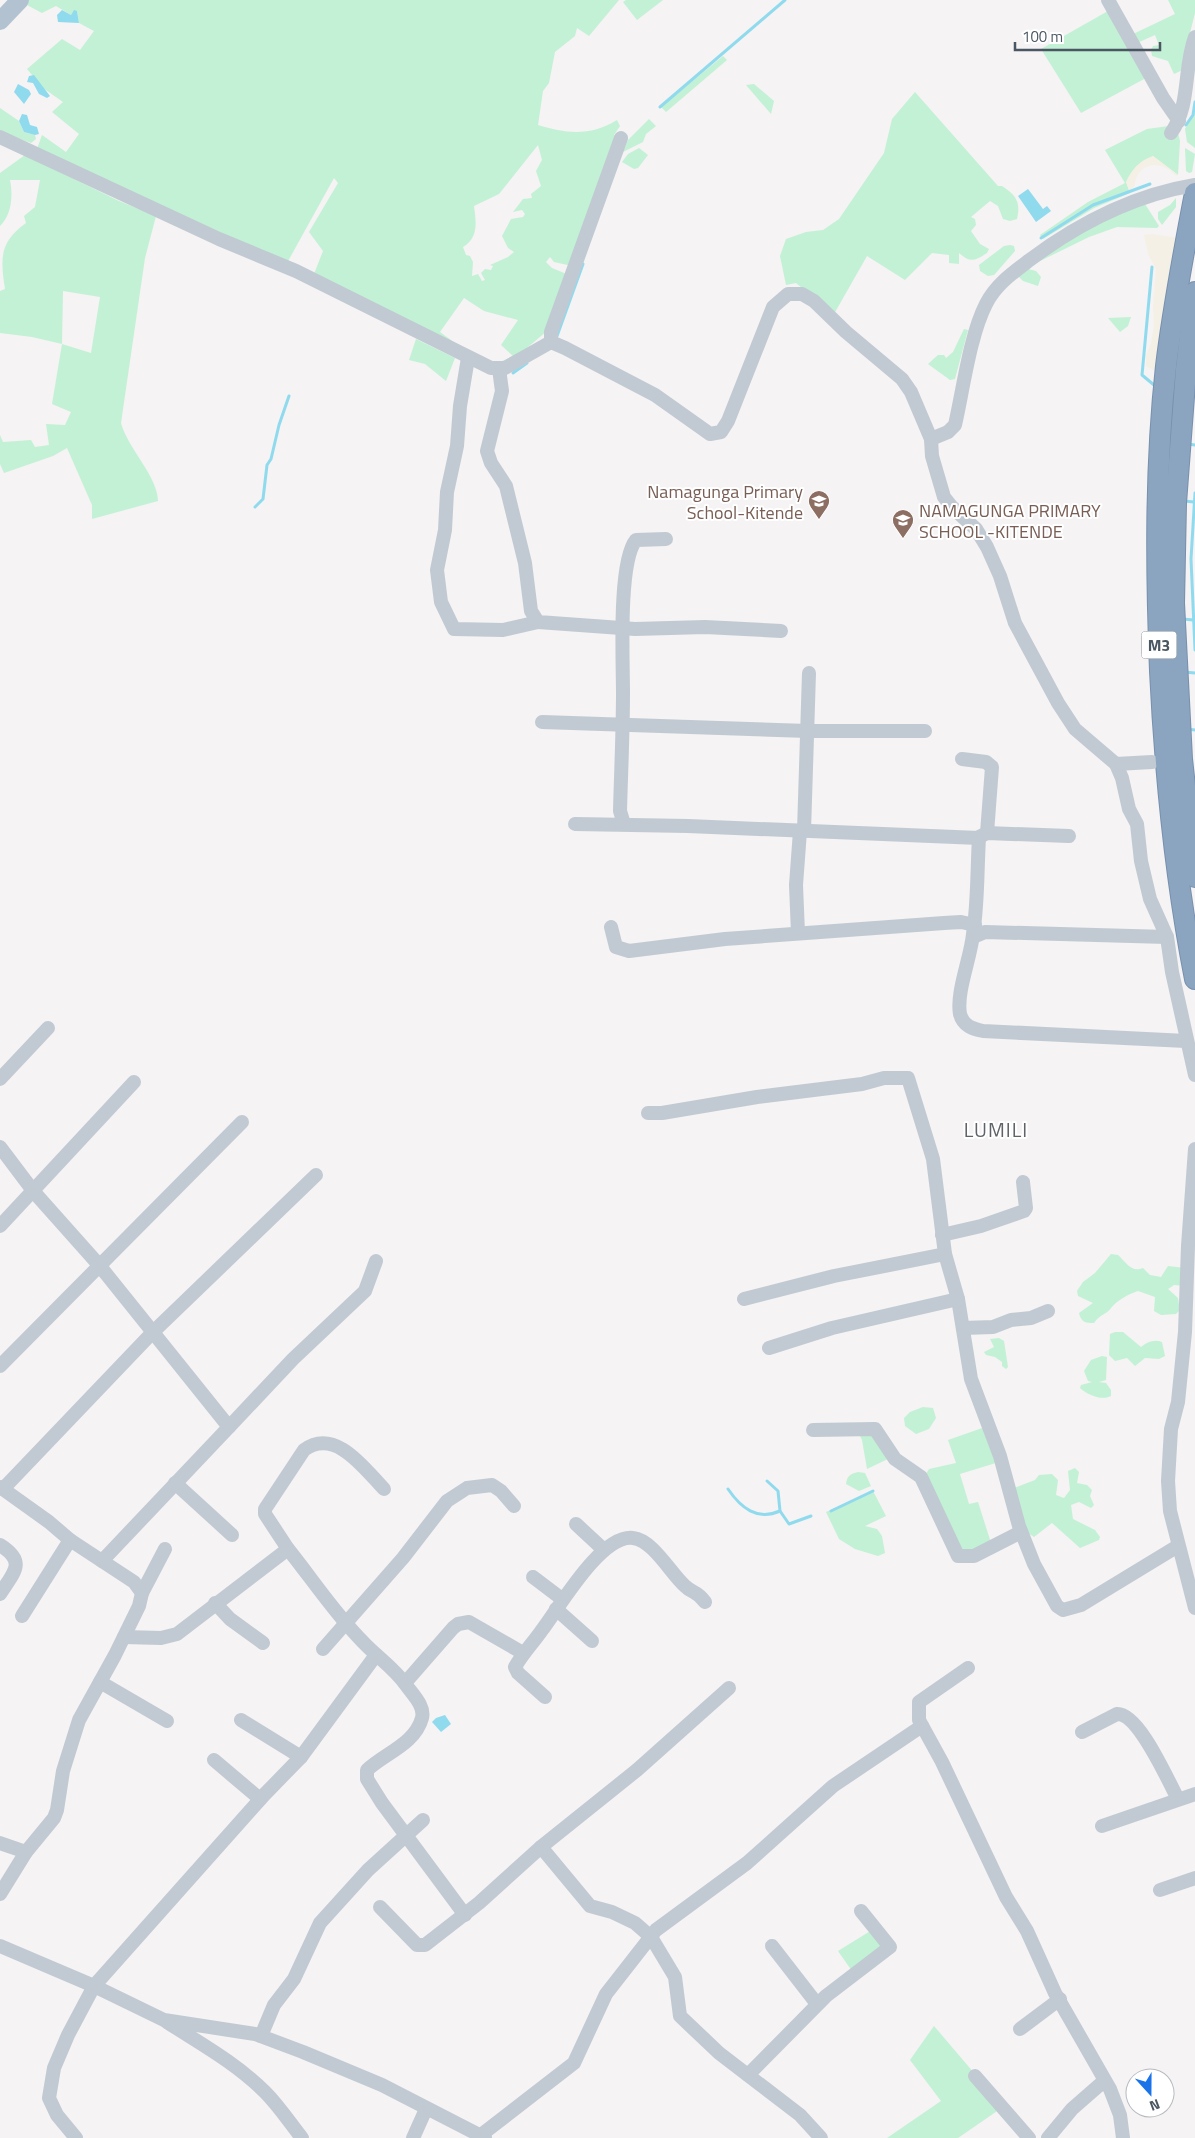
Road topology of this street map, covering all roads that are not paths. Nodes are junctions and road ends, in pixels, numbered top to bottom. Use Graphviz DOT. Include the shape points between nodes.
graph roads {
  1 [pos="20,0"];
  2 [pos="1108,0"];
  3 [pos="0,21"];
  4 [pos="1195,37"];
  5 [pos="1179,121"];
  6 [pos="1171,133"];
  7 [pos="0,137"];
  8 [pos="621,138"];
  9 [pos="1195,185"];
  10 [pos="1195,193"];
  11 [pos="1195,292"];
  12 [pos="551,342"];
  13 [pos="468,358"];
  14 [pos="499,369"];
  15 [pos="931,439"];
  16 [pos="666,539"];
  17 [pos="538,622"];
  18 [pos="621,628"];
  19 [pos="781,631"];
  20 [pos="809,673"];
  21 [pos="542,722"];
  22 [pos="622,725"];
  23 [pos="808,731"];
  24 [pos="925,731"];
  25 [pos="962,759"];
  26 [pos="1152,762"];
  27 [pos="1116,764"];
  28 [pos="575,824"];
  29 [pos="624,824"];
  30 [pos="802,831"];
  31 [pos="983,835"];
  32 [pos="1069,836"];
  33 [pos="1195,877"];
  34 [pos="611,928"];
  35 [pos="974,931"];
  36 [pos="798,933"];
  37 [pos="1167,937"];
  38 [pos="1195,979"];
  39 [pos="48,1028"];
  40 [pos="1186,1041"];
  41 [pos="1195,1075"];
  42 [pos="0,1079"];
  43 [pos="134,1082"];
  44 [pos="648,1113"];
  45 [pos="242,1122"];
  46 [pos="0,1147"];
  47 [pos="1195,1149"];
  48 [pos="316,1175"];
  49 [pos="1023,1182"];
  50 [pos="34,1192"];
  51 [pos="0,1226"];
  52 [pos="942,1235"];
  53 [pos="945,1254"];
  54 [pos="376,1261"];
  55 [pos="99,1265"];
  56 [pos="958,1299"];
  57 [pos="744,1300"];
  58 [pos="1048,1311"];
  59 [pos="963,1328"];
  60 [pos="152,1333"];
  61 [pos="768,1348"];
  62 [pos="0,1366"];
  63 [pos="229,1427"];
  64 [pos="813,1430"];
  65 [pos="175,1483"];
  66 [pos="2,1488"];
  67 [pos="384,1489"];
  68 [pos="514,1506"];
  69 [pos="576,1524"];
  70 [pos="1021,1532"];
  71 [pos="232,1535"];
  72 [pos="70,1540"];
  73 [pos="0,1545"];
  74 [pos="1178,1546"];
  75 [pos="165,1549"];
  76 [pos="288,1549"];
  77 [pos="604,1550"];
  78 [pos="102,1561"];
  79 [pos="533,1577"];
  80 [pos="142,1593"];
  81 [pos="0,1594"];
  82 [pos="705,1602"];
  83 [pos="215,1603"];
  84 [pos="559,1604"];
  85 [pos="1195,1608"];
  86 [pos="22,1616"];
  87 [pos="346,1623"];
  88 [pos="124,1637"];
  89 [pos="592,1641"];
  90 [pos="262,1643"];
  91 [pos="323,1649"];
  92 [pos="523,1653"];
  93 [pos="376,1654"];
  94 [pos="968,1668"];
  95 [pos="100,1682"];
  96 [pos="405,1683"];
  97 [pos="729,1688"];
  98 [pos="545,1697"];
  99 [pos="241,1720"];
  100 [pos="167,1722"];
  101 [pos="922,1726"];
  102 [pos="1082,1732"];
  103 [pos="301,1757"];
  104 [pos="214,1760"];
  105 [pos="1195,1794"];
  106 [pos="260,1799"];
  107 [pos="1178,1799"];
  108 [pos="423,1820"];
  109 [pos="1102,1826"];
  110 [pos="407,1836"];
  111 [pos="0,1843"];
  112 [pos="541,1847"];
  113 [pos="26,1852"];
  114 [pos="1195,1878"];
  115 [pos="1160,1890"];
  116 [pos="0,1894"];
  117 [pos="380,1907"];
  118 [pos="861,1911"];
  119 [pos="466,1915"];
  120 [pos="651,1937"];
  121 [pos="0,1946"];
  122 [pos="772,1946"];
  123 [pos="94,1986"];
  124 [pos="1060,1998"];
  125 [pos="817,2004"];
  126 [pos="164,2020"];
  127 [pos="1020,2029"];
  128 [pos="261,2036"];
  129 [pos="748,2075"];
  130 [pos="975,2076"];
  131 [pos="1104,2081"];
  132 [pos="426,2109"];
  133 [pos="483,2137"];
  134 [pos="76,2138"];
  135 [pos="302,2138"];
  136 [pos="412,2138"];
  137 [pos="821,2138"];
  138 [pos="1028,2138"];
  139 [pos="1048,2138"];
  140 [pos="1123,2138"];
  1 -- 3 [label="main road"];
  2 -- 5 [label="street"];
  4 -- 5 [label="street" via="1190,49"];
  5 -- 6 [label="street"];
  7 -- 13 [label="street" via="296,271"];
  8 -- 12 [label="street" via="551,332"];
  9 -- 15 [label="street" via="1145,196 1103,213 1044,250 999,284 978,324 955,425 948,432"];
  10 -- 38 [label="highway, M3" via="1174,303 1166,367 1156,579 1165,761 1184,923"];
  11 -- 33 [label="highway, M3" via="1178,468 1174,603 1182,759"];
  12 -- 14 [label="street" via="511,366"];
  12 -- 15 [label="street" via="655,395 707,433 714,434 724,429 728,422 773,307 788,294 802,294 902,378"];
  13 -- 14 [label="street"];
  13 -- 17 [label="street" via="437,570 441,602 454,630 503,630"];
  14 -- 17 [label="street" via="502,391 487,451 506,486 525,563 531,611"];
  15 -- 27 [label="street" via="932,456 944,497 976,529 987,547 1015,622 1058,703 1075,729"];
  16 -- 18 [label="street" via="644,538 632,544"];
  17 -- 18 [label="street"];
  18 -- 19 [label="street" via="705,627"];
  18 -- 22 [label="street"];
  20 -- 23 [label="street"];
  21 -- 22 [label="street"];
  22 -- 23 [label="street"];
  22 -- 29 [label="street" via="620,811"];
  23 -- 24 [label="street"];
  23 -- 30 [label="street"];
  25 -- 31 [label="street" via="986,762 992,767"];
  26 -- 27 [label="street"];
  27 -- 37 [label="street" via="1129,809 1137,824 1150,899"];
  28 -- 29 [label="street"];
  29 -- 30 [label="street"];
  30 -- 31 [label="street"];
  30 -- 36 [label="street" via="796,886"];
  31 -- 32 [label="street"];
  31 -- 35 [label="street"];
  34 -- 36 [label="street" via="616,947 629,951"];
  35 -- 36 [label="street" via="961,922"];
  35 -- 37 [label="street"];
  35 -- 40 [label="street" via="963,978 960,1013 970,1028"];
  37 -- 40 [label="street"];
  39 -- 42 [label="street"];
  40 -- 41 [label="street"];
  43 -- 50 [label="street"];
  44 -- 52 [label="street" via="862,1084 884,1078 908,1078 933,1159"];
  45 -- 55 [label="street"];
  46 -- 50 [label="street"];
  47 -- 74 [label="street" via="1185,1332 1169,1453 1170,1511"];
  48 -- 60 [label="street"];
  49 -- 52 [label="street" via="1024,1211"];
  50 -- 51 [label="street"];
  50 -- 55 [label="street"];
  52 -- 53 [label="street"];
  53 -- 56 [label="street"];
  53 -- 57 [label="street" via="834,1276"];
  54 -- 63 [label="street" via="366,1291 293,1359"];
  55 -- 60 [label="street"];
  55 -- 62 [label="street"];
  56 -- 59 [label="street"];
  56 -- 61 [label="street" via="832,1328"];
  58 -- 59 [label="street" via="993,1327"];
  59 -- 70 [label="street" via="971,1379 998,1448"];
  60 -- 63 [label="street"];
  60 -- 66 [label="street"];
  63 -- 65 [label="street"];
  64 -- 70 [label="street" via="875,1429 895,1459 921,1477 958,1556 974,1556"];
  65 -- 71 [label="street"];
  65 -- 78 [label="street"];
  66 -- 72 [label="street"];
  67 -- 76 [label="street" via="358,1462 334,1444 311,1444 265,1509"];
  68 -- 87 [label="street" via="492,1485 467,1488 453,1496"];
  69 -- 77 [label="street"];
  70 -- 74 [label="street" via="1034,1564 1057,1606 1063,1610 1081,1605"];
  72 -- 78 [label="street"];
  72 -- 86 [label="street"];
  73 -- 81 [label="street" via="10,1551 17,1562 17,1568"];
  74 -- 85 [label="street"];
  75 -- 80 [label="street"];
  76 -- 83 [label="street"];
  76 -- 87 [label="street"];
  77 -- 82 [label="street" via="625,1538 639,1539 656,1553 685,1587 697,1592"];
  77 -- 84 [label="street"];
  78 -- 80 [label="street" via="134,1582"];
  79 -- 84 [label="street"];
  80 -- 88 [label="street" via="142,1601"];
  83 -- 88 [label="street" via="177,1634 151,1638"];
  83 -- 90 [label="street"];
  84 -- 89 [label="street"];
  84 -- 92 [label="street"];
  87 -- 91 [label="street"];
  87 -- 93 [label="street"];
  88 -- 95 [label="street"];
  92 -- 96 [label="street" via="469,1622 463,1622 452,1628"];
  92 -- 98 [label="street" via="516,1671"];
  93 -- 96 [label="street"];
  93 -- 103 [label="street"];
  94 -- 101 [label="street" via="919,1702"];
  95 -- 100 [label="street"];
  95 -- 113 [label="street" via="70,1743 58,1810 49,1826"];
  96 -- 110 [label="street" via="423,1709 420,1723 405,1742 370,1766 366,1775"];
  97 -- 112 [label="street" via="637,1770"];
  99 -- 103 [label="street"];
  101 -- 120 [label="street" via="833,1786 747,1863 665,1923"];
  101 -- 124 [label="street"];
  102 -- 107 [label="street" via="1118,1714 1129,1718 1144,1735"];
  103 -- 106 [label="street"];
  104 -- 106 [label="street"];
  105 -- 107 [label="street"];
  106 -- 123 [label="street"];
  107 -- 109 [label="street"];
  108 -- 110 [label="street"];
  110 -- 119 [label="street"];
  110 -- 128 [label="street" via="368,1870 320,1923 294,1979 274,2005"];
  111 -- 113 [label="street"];
  112 -- 119 [label="street"];
  112 -- 120 [label="street" via="590,1906 635,1923"];
  113 -- 116 [label="street"];
  114 -- 115 [label="street"];
  117 -- 119 [label="street" via="416,1945 425,1945"];
  118 -- 125 [label="street" via="890,1947"];
  120 -- 129 [label="street" via="675,1977 680,2016"];
  120 -- 133 [label="street" via="606,1994 574,2063"];
  121 -- 123 [label="street"];
  122 -- 125 [label="street"];
  123 -- 126 [label="street"];
  123 -- 134 [label="street" via="64,2043 54,2068 49,2098 57,2115"];
  124 -- 127 [label="street"];
  124 -- 131 [label="street"];
  125 -- 129 [label="street"];
  126 -- 128 [label="street"];
  126 -- 135 [label="street" via="223,2057 258,2086"];
  128 -- 132 [label="street" via="367,2078"];
  129 -- 137 [label="street" via="800,2115"];
  130 -- 138 [label="street"];
  131 -- 139 [label="street" via="1072,2109"];
  131 -- 140 [label="street" via="1120,2115"];
  132 -- 133 [label="street"];
  132 -- 136 [label="street"];
}
